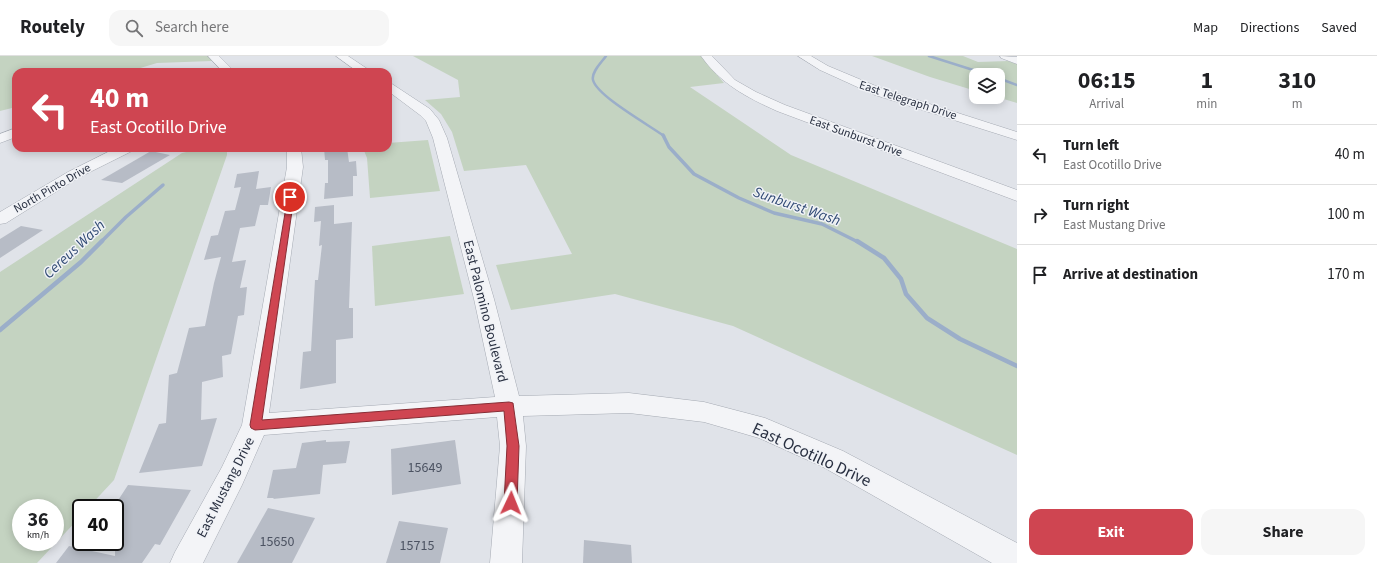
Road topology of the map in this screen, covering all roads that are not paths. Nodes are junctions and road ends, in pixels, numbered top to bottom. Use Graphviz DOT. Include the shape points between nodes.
graph roads {
  1 [pos="213,56"];
  2 [pos="341,56"];
  3 [pos="706,56"];
  4 [pos="804,56"];
  5 [pos="1005,56"];
  6 [pos="1017,61"];
  7 [pos="225,68"];
  8 [pos="360,68"];
  9 [pos="392,89"];
  10 [pos="12,134"];
  11 [pos="1017,136"];
  12 [pos="0,139"];
  13 [pos="118,152"];
  14 [pos="294,152"];
  15 [pos="1017,196"];
  16 [pos="0,219"];
  17 [pos="509,406"];
  18 [pos="255,425"];
  19 [pos="1017,560"];
  20 [pos="186,563"];
  21 [pos="506,563"];
  1 -- 7 [label="street"];
  2 -- 8 [label="street"];
  3 -- 15 [label="street, East Sunburst Drive" via="731,82 752,95"];
  4 -- 11 [label="street, East Telegraph Drive" via="824,68 879,92"];
  5 -- 6 [label="street"];
  9 -- 17 [label="street, East Palomino Boulevard" via="425,112 432,120 440,138 488,315"];
  10 -- 12 [label="street"];
  13 -- 16 [label="street, North Pinto Drive" via="73,175"];
  14 -- 18 [label="street, East Mustang Drive" via="295,167"];
  17 -- 18 [label="street, East Ocotillo Drive"];
  17 -- 19 [label="street, East Ocotillo Drive" via="629,403 704,412 765,429 832,459"];
  17 -- 21 [label="street, East Palomino Boulevard" via="513,446"];
  18 -- 20 [label="street, East Mustang Drive" via="232,476"];
}
